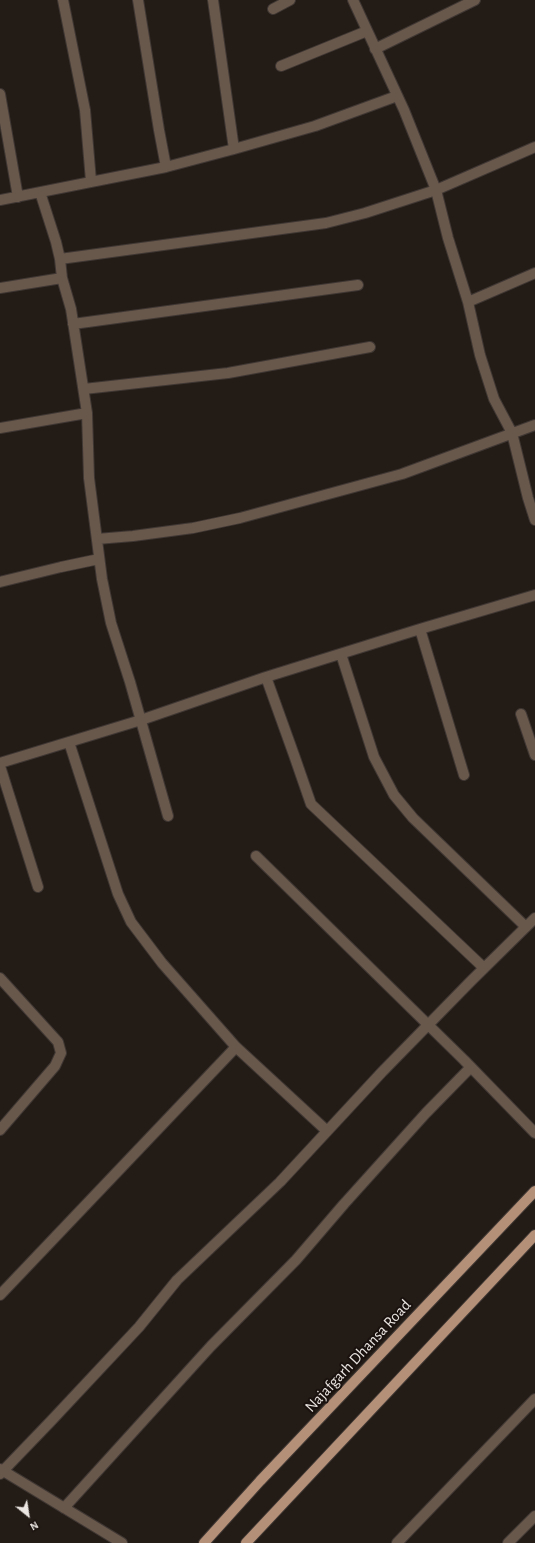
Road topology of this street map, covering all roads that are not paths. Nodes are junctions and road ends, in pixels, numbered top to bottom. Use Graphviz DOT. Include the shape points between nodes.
graph roads {
  1 [pos="63,0"];
  2 [pos="138,0"];
  3 [pos="213,0"];
  4 [pos="290,0"];
  5 [pos="353,0"];
  6 [pos="475,0"];
  7 [pos="273,8"];
  8 [pos="367,31"];
  9 [pos="375,48"];
  10 [pos="281,66"];
  11 [pos="0,94"];
  12 [pos="397,96"];
  13 [pos="535,147"];
  14 [pos="234,149"];
  15 [pos="166,167"];
  16 [pos="91,181"];
  17 [pos="436,190"];
  18 [pos="40,192"];
  19 [pos="18,197"];
  20 [pos="0,200"];
  21 [pos="60,259"];
  22 [pos="535,273"];
  23 [pos="62,278"];
  24 [pos="358,285"];
  25 [pos="0,288"];
  26 [pos="468,302"];
  27 [pos="73,324"];
  28 [pos="370,347"];
  29 [pos="84,389"];
  30 [pos="87,413"];
  31 [pos="535,425"];
  32 [pos="0,428"];
  33 [pos="512,433"];
  34 [pos="535,520"];
  35 [pos="97,539"];
  36 [pos="99,559"];
  37 [pos="0,582"];
  38 [pos="535,595"];
  39 [pos="420,629"];
  40 [pos="341,654"];
  41 [pos="266,677"];
  42 [pos="521,714"];
  43 [pos="141,720"];
  44 [pos="69,742"];
  45 [pos="535,755"];
  46 [pos="0,764"];
  47 [pos="464,775"];
  48 [pos="168,816"];
  49 [pos="256,856"];
  50 [pos="38,887"];
  51 [pos="535,918"];
  52 [pos="526,927"];
  53 [pos="484,968"];
  54 [pos="0,978"];
  55 [pos="428,1026"];
  56 [pos="236,1047"];
  57 [pos="471,1067"];
  58 [pos="0,1130"];
  59 [pos="326,1131"];
  60 [pos="535,1133"];
  61 [pos="535,1191"];
  62 [pos="535,1235"];
  63 [pos="0,1295"];
  64 [pos="535,1399"];
  65 [pos="1,1471"];
  66 [pos="64,1508"];
  67 [pos="535,1516"];
  68 [pos="518,1539"];
  69 [pos="122,1543"];
  70 [pos="204,1543"];
  71 [pos="246,1543"];
  72 [pos="397,1543"];
  73 [pos="508,1543"];
  1 -- 16 [label="street" via="85,110"];
  2 -- 15 [label="street"];
  3 -- 14 [label="street"];
  4 -- 7 [label="street"];
  5 -- 8 [label="street"];
  6 -- 9 [label="street"];
  8 -- 9 [label="street"];
  8 -- 10 [label="street"];
  9 -- 12 [label="street"];
  11 -- 19 [label="street"];
  12 -- 14 [label="street" via="315,126"];
  12 -- 17 [label="street"];
  13 -- 17 [label="street"];
  14 -- 15 [label="street"];
  15 -- 16 [label="street"];
  16 -- 18 [label="street"];
  17 -- 21 [label="street" via="326,223"];
  17 -- 26 [label="street"];
  18 -- 19 [label="street"];
  18 -- 21 [label="street"];
  19 -- 20 [label="street"];
  21 -- 23 [label="street"];
  22 -- 26 [label="street"];
  23 -- 25 [label="street"];
  23 -- 27 [label="street"];
  24 -- 27 [label="street"];
  26 -- 33 [label="street" via="480,355 494,398"];
  27 -- 29 [label="street"];
  28 -- 29 [label="street" via="228,373"];
  29 -- 30 [label="street"];
  30 -- 32 [label="street"];
  30 -- 35 [label="street" via="89,478"];
  31 -- 33 [label="street"];
  33 -- 34 [label="street"];
  33 -- 35 [label="street" via="402,474 240,518 193,528"];
  35 -- 36 [label="street"];
  36 -- 37 [label="street"];
  36 -- 43 [label="street" via="111,623"];
  38 -- 39 [label="street"];
  39 -- 40 [label="street"];
  39 -- 47 [label="street"];
  40 -- 41 [label="street"];
  40 -- 52 [label="street" via="374,757 394,795 413,818"];
  41 -- 43 [label="street"];
  41 -- 53 [label="street" via="311,804"];
  42 -- 45 [label="street"];
  43 -- 44 [label="street"];
  43 -- 48 [label="street"];
  44 -- 46 [label="street"];
  44 -- 56 [label="street" via="118,894 131,922 162,963"];
  46 -- 50 [label="street"];
  49 -- 55 [label="street"];
  51 -- 52 [label="street"];
  52 -- 53 [label="street"];
  53 -- 55 [label="street"];
  54 -- 58 [label="street" via="58,1042 61,1054 56,1066"];
  55 -- 57 [label="street"];
  55 -- 59 [label="street"];
  56 -- 59 [label="street"];
  56 -- 63 [label="street"];
  57 -- 60 [label="street"];
  57 -- 66 [label="street" via="426,1113 296,1260 211,1346"];
  59 -- 65 [label="street" via="280,1182 177,1280 138,1327"];
  61 -- 70 [label="main road, Najafgarh Dhansa Road"];
  62 -- 71 [label="main road"];
  64 -- 72 [label="street"];
  65 -- 66 [label="street"];
  66 -- 69 [label="street"];
  67 -- 68 [label="street"];
  68 -- 73 [label="street"];
}
